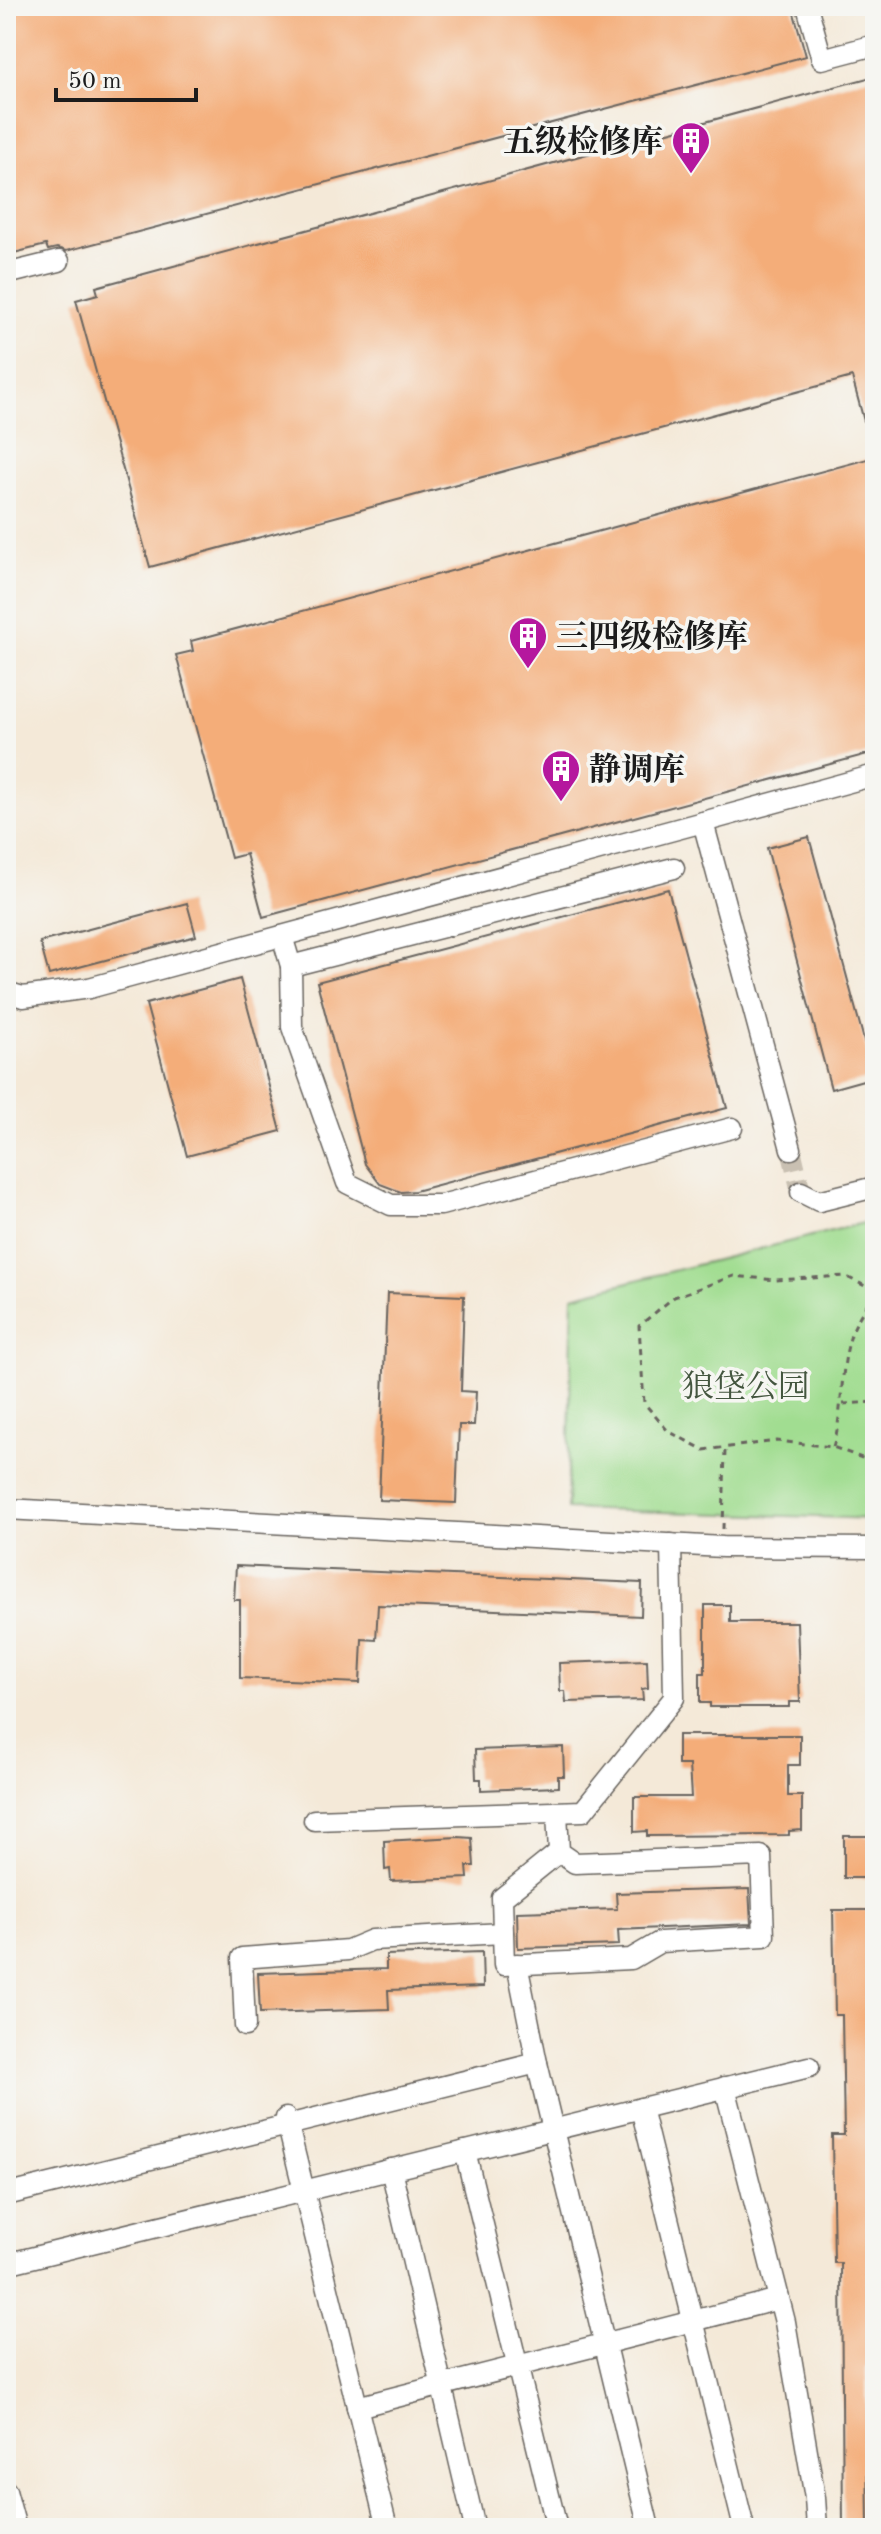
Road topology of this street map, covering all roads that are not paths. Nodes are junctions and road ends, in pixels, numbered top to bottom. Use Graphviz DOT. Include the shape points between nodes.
graph roads {
  1 [pos="807,6"];
  2 [pos="875,45"];
  3 [pos="59,261"];
  4 [pos="6,274"];
  5 [pos="875,775"];
  6 [pos="703,822"];
  7 [pos="674,868"];
  8 [pos="282,936"];
  9 [pos="291,966"];
  10 [pos="6,992"];
  11 [pos="732,1128"];
  12 [pos="791,1149"];
  13 [pos="875,1187"];
  14 [pos="801,1192"];
  15 [pos="6,1509"];
  16 [pos="671,1544"];
  17 [pos="875,1548"];
  18 [pos="557,1812"];
  19 [pos="314,1820"];
  20 [pos="559,1852"];
  21 [pos="503,1933"];
  22 [pos="517,1964"];
  23 [pos="245,2026"];
  24 [pos="537,2063"];
  25 [pos="809,2067"];
  26 [pos="725,2087"];
  27 [pos="641,2108"];
  28 [pos="287,2121"];
  29 [pos="553,2129"];
  30 [pos="465,2151"];
  31 [pos="391,2169"];
  32 [pos="304,2191"];
  33 [pos="6,2195"];
  34 [pos="6,2264"];
  35 [pos="779,2299"];
  36 [pos="693,2321"];
  37 [pos="604,2344"];
  38 [pos="518,2366"];
  39 [pos="441,2386"];
  40 [pos="357,2407"];
  41 [pos="6,2491"];
  42 [pos="16,2528"];
  43 [pos="387,2528"];
  44 [pos="475,2528"];
  45 [pos="557,2528"];
  46 [pos="649,2528"];
  47 [pos="744,2528"];
  48 [pos="817,2528"];
  1 -- 2 [label="street" via="822,59"];
  3 -- 4 [label="street"];
  5 -- 6 [label="street"];
  6 -- 8 [label="street"];
  6 -- 12 [label="street"];
  7 -- 9 [label="street"];
  8 -- 9 [label="street"];
  8 -- 10 [label="street" via="89,988 23,997"];
  9 -- 11 [label="street" via="292,1027 347,1183 391,1205 441,1205"];
  13 -- 14 [label="street" via="819,1201"];
  15 -- 16 [label="street"];
  16 -- 17 [label="street"];
  16 -- 18 [label="street" via="674,1698 583,1811"];
  18 -- 19 [label="street"];
  18 -- 20 [label="street"];
  20 -- 21 [label="street" via="502,1898"];
  20 -- 22 [label="street" via="575,1863 761,1856 764,1936 660,1942 631,1959"];
  21 -- 22 [label="street" via="504,1965"];
  21 -- 23 [label="street" via="372,1940 348,1950 242,1958"];
  22 -- 24 [label="street"];
  24 -- 28 [label="street"];
  24 -- 29 [label="street"];
  25 -- 26 [label="street"];
  26 -- 27 [label="street"];
  26 -- 35 [label="street"];
  27 -- 29 [label="street"];
  27 -- 36 [label="street"];
  28 -- 32 [label="street"];
  28 -- 33 [label="street"];
  29 -- 30 [label="street"];
  29 -- 37 [label="street"];
  30 -- 31 [label="street"];
  30 -- 38 [label="street"];
  31 -- 32 [label="street"];
  31 -- 39 [label="street"];
  32 -- 34 [label="street"];
  32 -- 40 [label="street"];
  35 -- 36 [label="street"];
  35 -- 48 [label="street"];
  36 -- 37 [label="street"];
  36 -- 47 [label="street"];
  37 -- 38 [label="street"];
  37 -- 46 [label="street"];
  38 -- 39 [label="street"];
  38 -- 45 [label="street"];
  39 -- 40 [label="street"];
  39 -- 44 [label="street"];
  40 -- 43 [label="street"];
  41 -- 42 [label="street"];
}
